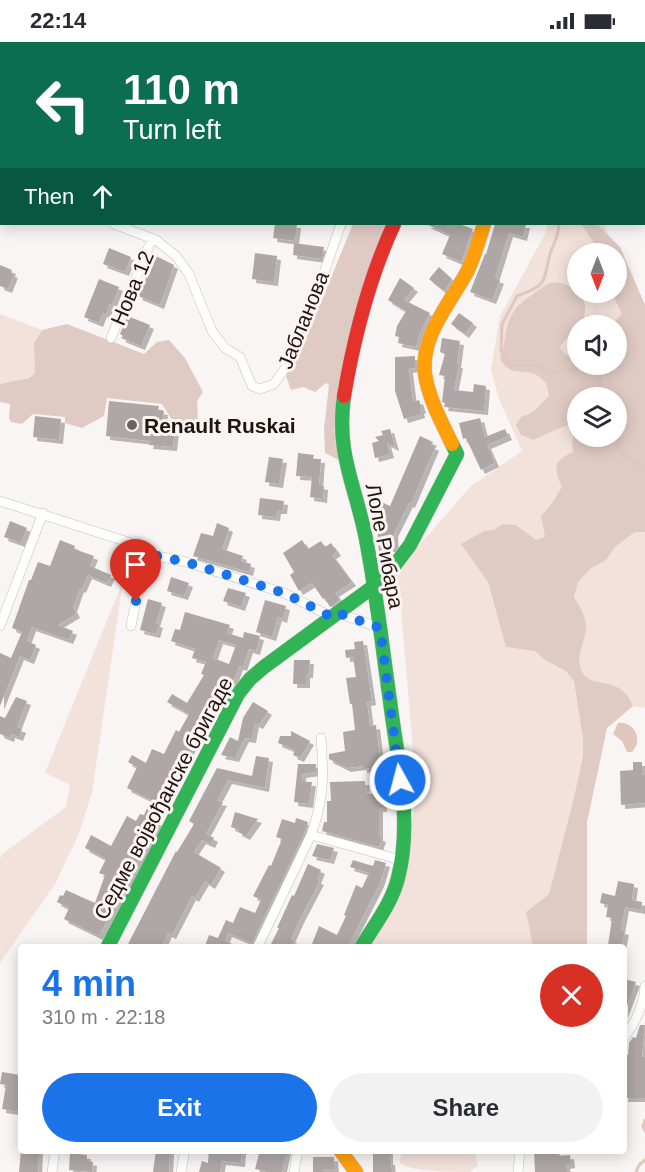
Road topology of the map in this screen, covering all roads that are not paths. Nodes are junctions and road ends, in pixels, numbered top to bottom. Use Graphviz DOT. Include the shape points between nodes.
graph roads {
  1 [pos="117,225"];
  2 [pos="340,225"];
  3 [pos="394,225"];
  4 [pos="484,225"];
  5 [pos="152,239"];
  6 [pos="111,338"];
  7 [pos="0,501"];
  8 [pos="43,513"];
  9 [pos="152,555"];
  10 [pos="373,587"];
  11 [pos="335,615"];
  12 [pos="0,626"];
  13 [pos="131,626"];
  14 [pos="380,628"];
  15 [pos="321,738"];
  16 [pos="311,835"];
  17 [pos="401,860"];
  18 [pos="109,944"];
  19 [pos="259,944"];
  20 [pos="363,944"];
  21 [pos="645,986"];
  22 [pos="627,1032"];
  23 [pos="54,1154"];
  24 [pos="184,1154"];
  25 [pos="297,1154"];
  26 [pos="343,1154"];
  27 [pos="520,1154"];
  28 [pos="52,1172"];
  29 [pos="181,1172"];
  30 [pos="294,1172"];
  31 [pos="356,1172"];
  32 [pos="518,1172"];
  1 -- 5 [label="street, Јабланова"];
  2 -- 5 [label="street, Јабланова" via="290,361 274,384 261,389 251,384 240,357 225,348 212,332 189,274 168,248"];
  3 -- 10 [label="street, Лоле Рибара" via="363,308 341,418 342,448 366,536"];
  4 -- 10 [label="street, Седме војвођанске бригаде" via="468,270 435,326 426,356 429,392 456,450 456,458 410,545"];
  5 -- 6 [label="street, Нова 12"];
  7 -- 8 [label="street"];
  8 -- 9 [label="street" via="128,542"];
  8 -- 12 [label="street"];
  9 -- 11 [label="street" via="284,593"];
  9 -- 13 [label="street"];
  10 -- 11 [label="street, Седме војвођанске бригаде"];
  10 -- 14 [label="street, Лоле Рибара"];
  11 -- 14 [label="street"];
  11 -- 18 [label="street, Седме војвођанске бригаде" via="264,667 238,694"];
  14 -- 17 [label="street, Лоле Рибара" via="404,812"];
  15 -- 16 [label="street" via="323,790"];
  16 -- 17 [label="street"];
  16 -- 19 [label="street"];
  17 -- 20 [label="street, Лоле Рибара" via="391,897"];
  21 -- 22 [label="street"];
  23 -- 28 [label="street"];
  24 -- 29 [label="street"];
  25 -- 30 [label="street"];
  26 -- 31 [label="street"];
  27 -- 32 [label="street"];
}
